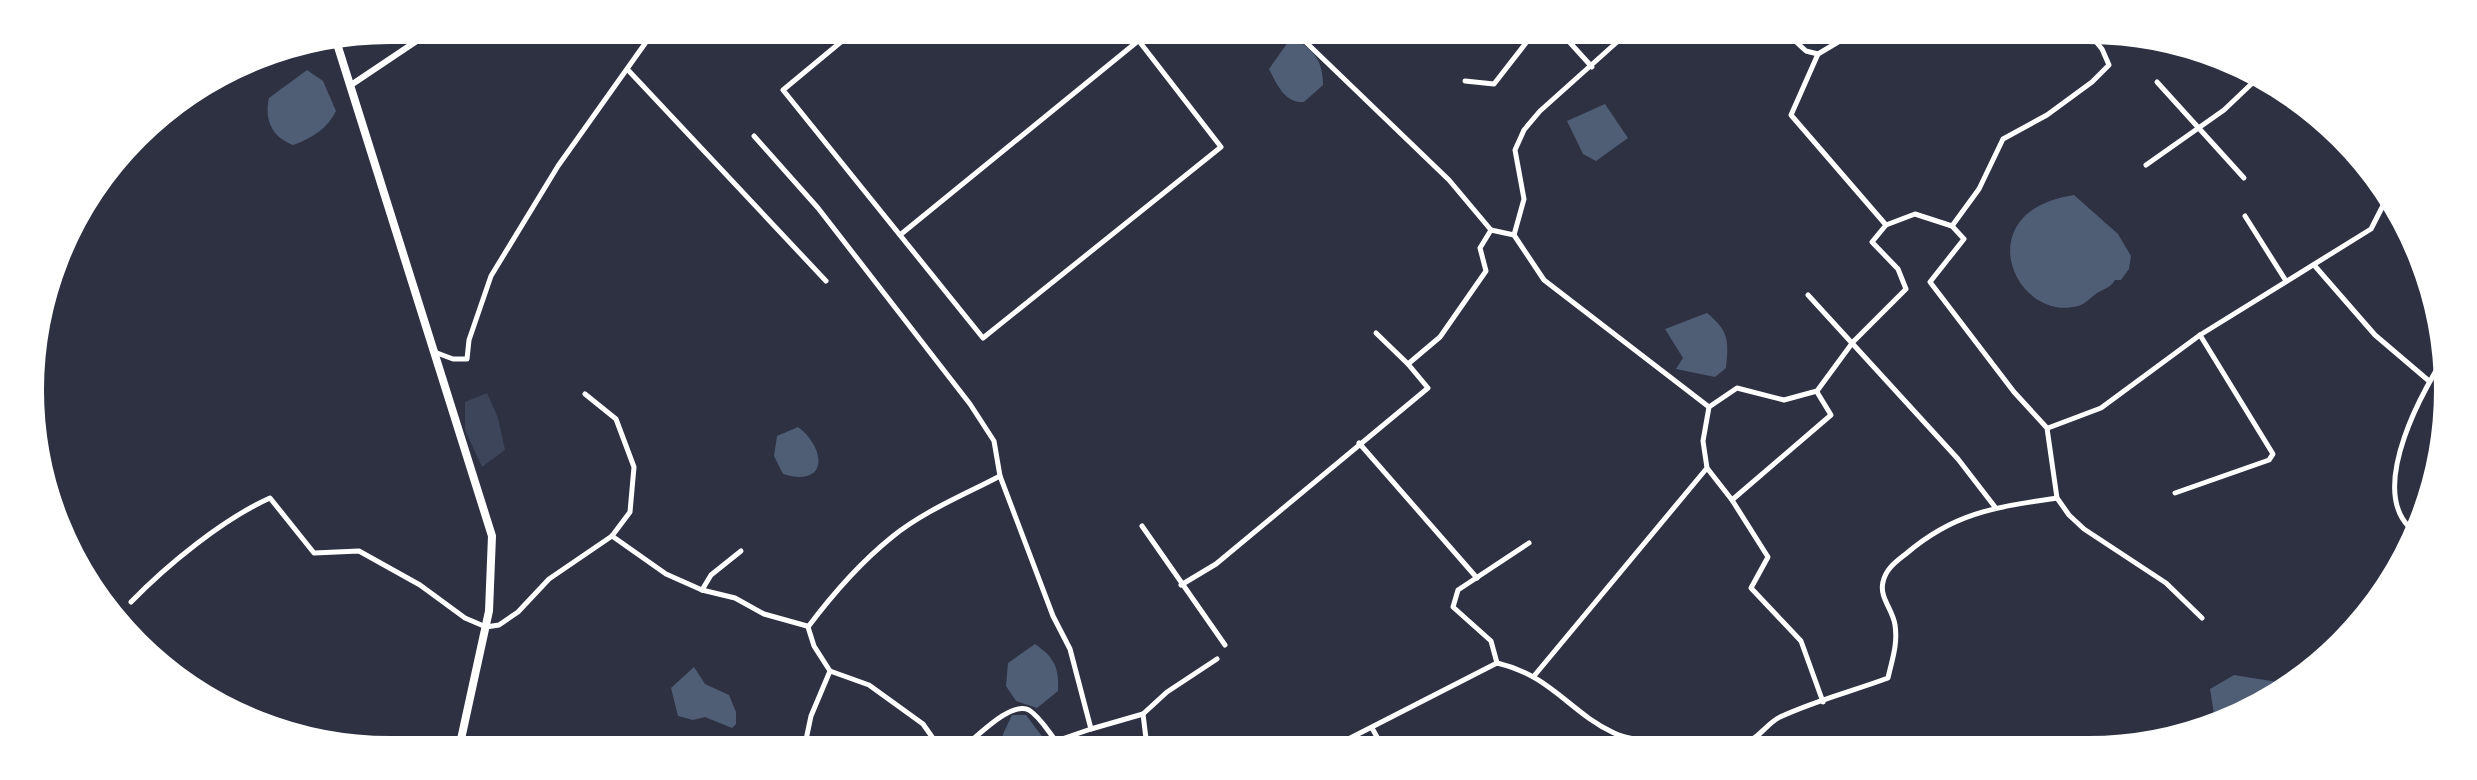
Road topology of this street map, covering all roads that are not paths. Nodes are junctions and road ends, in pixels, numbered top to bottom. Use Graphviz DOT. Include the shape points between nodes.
graph roads {
  1 [pos="421,38"];
  2 [pos="650,38"];
  3 [pos="846,38"];
  4 [pos="1137,38"];
  5 [pos="1301,38"];
  6 [pos="1528,38"];
  7 [pos="1566,38"];
  8 [pos="1622,38"];
  9 [pos="1792,38"];
  10 [pos="1845,38"];
  11 [pos="2093,38"];
  12 [pos="1139,41"];
  13 [pos="337,42"];
  14 [pos="1818,54"];
  15 [pos="1592,67"];
  16 [pos="628,70"];
  17 [pos="1465,81"];
  18 [pos="2255,81"];
  19 [pos="2158,82"];
  20 [pos="351,85"];
  21 [pos="2197,126"];
  22 [pos="754,136"];
  23 [pos="2146,165"];
  24 [pos="2244,178"];
  25 [pos="2384,202"];
  26 [pos="2392,214"];
  27 [pos="2245,216"];
  28 [pos="1886,225"];
  29 [pos="1952,226"];
  30 [pos="1491,230"];
  31 [pos="900,235"];
  32 [pos="1514,235"];
  33 [pos="2314,265"];
  34 [pos="826,281"];
  35 [pos="2286,282"];
  36 [pos="1808,296"];
  37 [pos="1376,332"];
  38 [pos="2200,334"];
  39 [pos="1854,342"];
  40 [pos="436,353"];
  41 [pos="1408,364"];
  42 [pos="2439,366"];
  43 [pos="2429,381"];
  44 [pos="1816,391"];
  45 [pos="585,394"];
  46 [pos="1709,406"];
  47 [pos="2047,428"];
  48 [pos="1359,443"];
  49 [pos="1707,468"];
  50 [pos="1000,476"];
  51 [pos="2175,493"];
  52 [pos="2057,498"];
  53 [pos="1732,500"];
  54 [pos="1995,507"];
  55 [pos="1142,526"];
  56 [pos="2412,526"];
  57 [pos="612,536"];
  58 [pos="1529,543"];
  59 [pos="741,551"];
  60 [pos="1477,578"];
  61 [pos="1180,585"];
  62 [pos="702,590"];
  63 [pos="131,602"];
  64 [pos="2202,618"];
  65 [pos="486,627"];
  66 [pos="808,627"];
  67 [pos="1226,645"];
  68 [pos="1217,659"];
  69 [pos="1497,663"];
  70 [pos="830,671"];
  71 [pos="1534,676"];
  72 [pos="1824,702"];
  73 [pos="1142,714"];
  74 [pos="1091,728"];
  75 [pos="1372,728"];
  76 [pos="460,742"];
  77 [pos="806,742"];
  78 [pos="936,742"];
  79 [pos="968,742"];
  80 [pos="1146,742"];
  81 [pos="1343,742"];
  82 [pos="1380,742"];
  83 [pos="1664,742"];
  84 [pos="1748,742"];
  1 -- 20 [label="street"];
  2 -- 16 [label="street"];
  3 -- 31 [label="street" via="783,90"];
  4 -- 12 [label="street"];
  5 -- 30 [label="street" via="1450,180"];
  6 -- 17 [label="street" via="1494,84"];
  7 -- 15 [label="street"];
  8 -- 15 [label="street"];
  9 -- 14 [label="street"];
  10 -- 14 [label="street"];
  11 -- 29 [label="street" via="2109,65 2047,115 2003,139"];
  12 -- 31 [label="street"];
  12 -- 31 [label="street" via="1220,147 983,338"];
  13 -- 20 [label="main road"];
  14 -- 28 [label="street" via="1791,116"];
  15 -- 32 [label="street" via="1524,130 1516,150 1524,199"];
  16 -- 34 [label="street"];
  16 -- 40 [label="street" via="558,166 491,276 467,359"];
  18 -- 21 [label="street"];
  19 -- 21 [label="street"];
  20 -- 40 [label="main road"];
  21 -- 23 [label="street"];
  21 -- 24 [label="street"];
  22 -- 50 [label="street" via="970,404 994,441"];
  25 -- 26 [label="street"];
  25 -- 33 [label="street" via="2370,230"];
  27 -- 35 [label="street"];
  28 -- 29 [label="street" via="1915,214"];
  28 -- 39 [label="street" via="1872,242 1906,288"];
  29 -- 47 [label="street" via="1964,238 1930,282"];
  30 -- 32 [label="street"];
  30 -- 41 [label="street" via="1480,248 1486,271 1440,337"];
  32 -- 46 [label="street" via="1544,280"];
  33 -- 35 [label="street"];
  33 -- 43 [label="street" via="2376,335"];
  35 -- 38 [label="street"];
  36 -- 39 [label="street"];
  37 -- 41 [label="street"];
  38 -- 47 [label="street" via="2101,408"];
  38 -- 51 [label="street" via="2272,454"];
  39 -- 44 [label="street"];
  39 -- 54 [label="street"];
  40 -- 65 [label="main road" via="492,536"];
  41 -- 48 [label="street" via="1428,388"];
  42 -- 43 [label="street"];
  43 -- 56 [label="street" via="2394,474 2398,514"];
  44 -- 46 [label="street" via="1784,400 1737,388"];
  44 -- 53 [label="street" via="1831,415"];
  45 -- 57 [label="street" via="616,419 634,467 630,512"];
  46 -- 49 [label="street"];
  47 -- 52 [label="street"];
  48 -- 60 [label="street"];
  48 -- 61 [label="street" via="1216,564"];
  49 -- 53 [label="street"];
  49 -- 71 [label="street"];
  50 -- 66 [label="street" via="890,538 842,581"];
  50 -- 74 [label="street" via="1070,649"];
  52 -- 54 [label="street"];
  52 -- 64 [label="street" via="2084,529 2166,583"];
  53 -- 72 [label="street" via="1768,557 1750,588 1801,641"];
  54 -- 72 [label="street" via="1934,529 1888,569 1881,585 1897,640 1888,678"];
  55 -- 61 [label="street"];
  57 -- 62 [label="street"];
  57 -- 65 [label="street" via="549,579 518,612"];
  58 -- 60 [label="street"];
  59 -- 62 [label="street" via="710,574"];
  60 -- 69 [label="street" via="1458,590 1454,607 1491,641"];
  61 -- 67 [label="street"];
  62 -- 66 [label="street"];
  63 -- 65 [label="street" via="172,563 270,498 314,554 360,551"];
  65 -- 76 [label="main road"];
  66 -- 70 [label="street"];
  68 -- 73 [label="street"];
  69 -- 71 [label="street"];
  69 -- 75 [label="street"];
  70 -- 77 [label="street"];
  70 -- 78 [label="street" via="869,686 923,724"];
  71 -- 83 [label="street" via="1612,732"];
  72 -- 84 [label="street" via="1778,718"];
  73 -- 74 [label="street"];
  73 -- 80 [label="street"];
  74 -- 79 [label="street" via="1056,741 1034,714 1017,708"];
  75 -- 81 [label="street"];
  75 -- 82 [label="street"];
}
